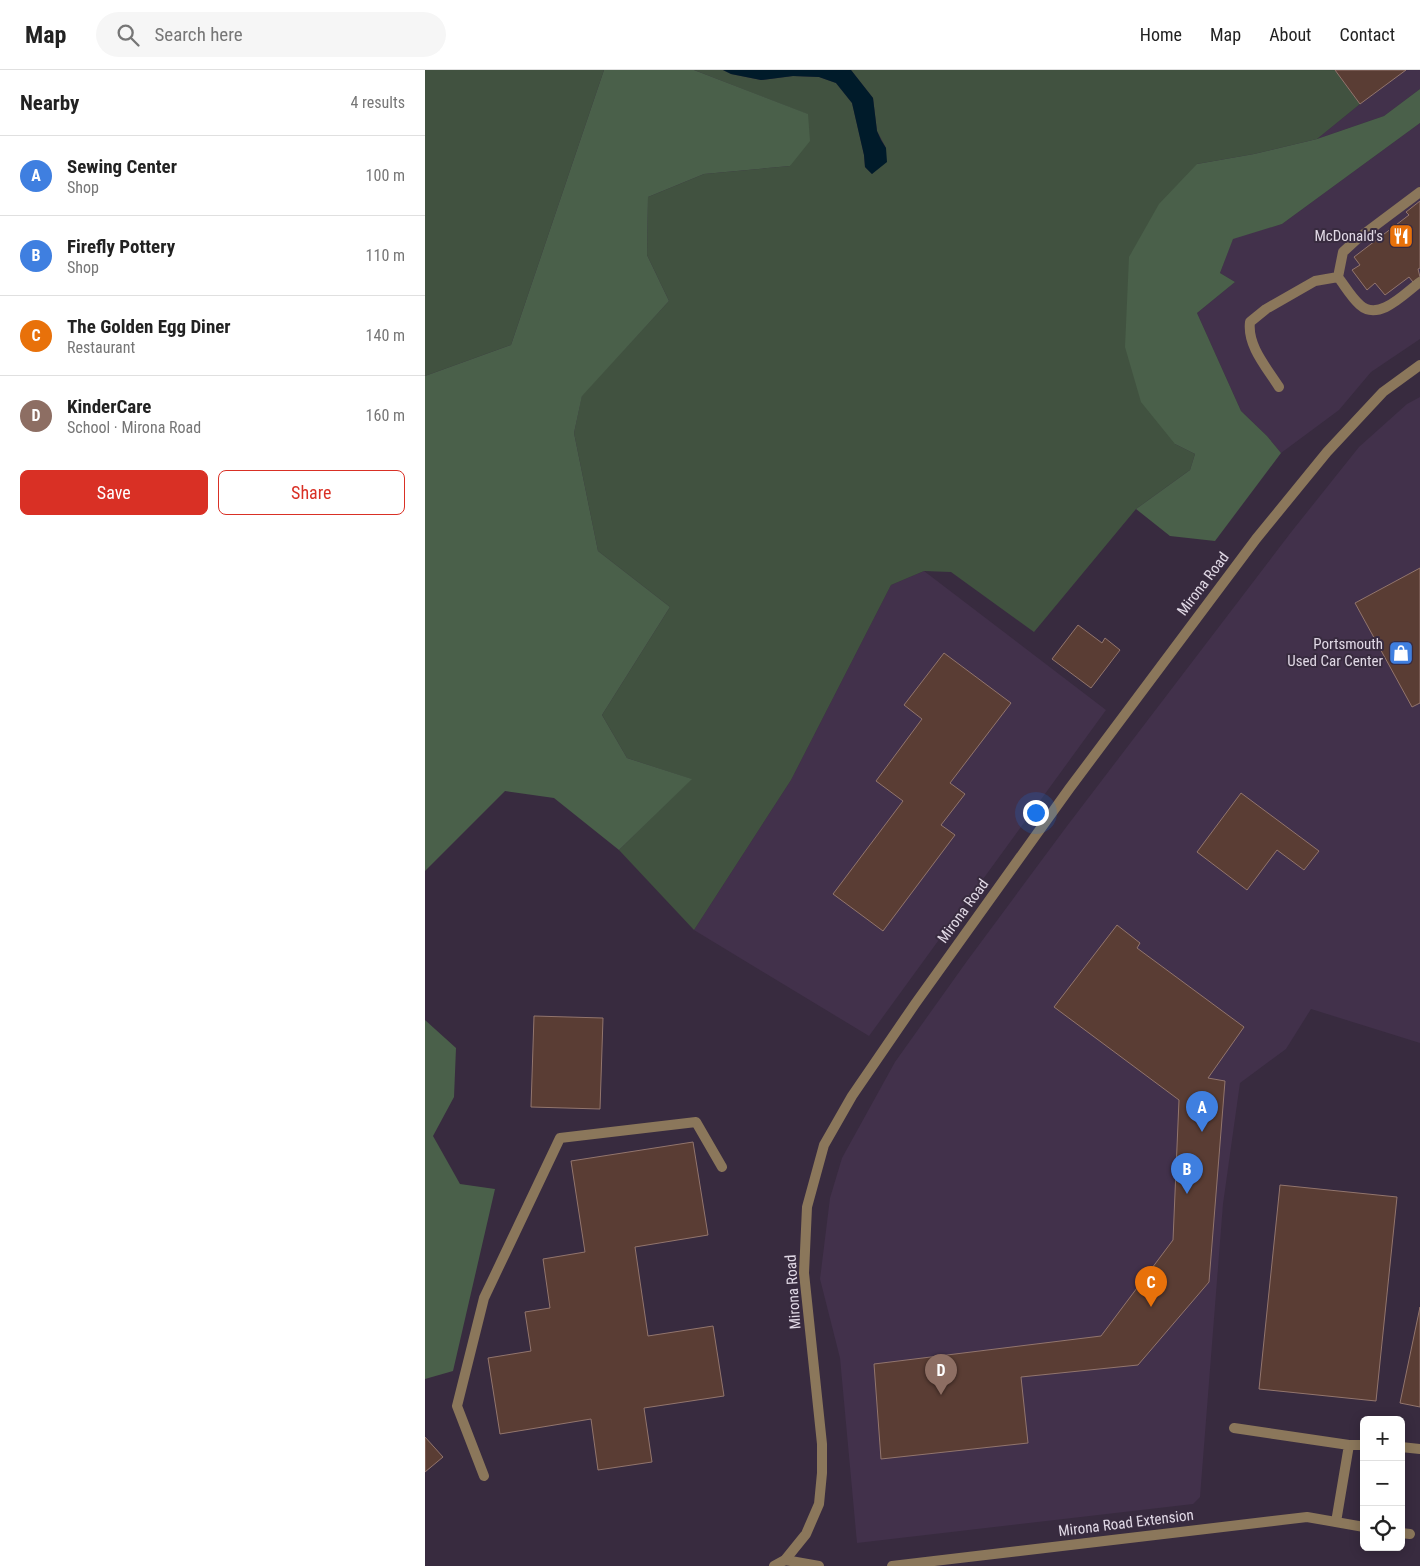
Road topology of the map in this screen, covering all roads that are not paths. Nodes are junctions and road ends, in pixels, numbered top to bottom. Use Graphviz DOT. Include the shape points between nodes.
graph roads {
  1 [pos="1420,192"];
  2 [pos="1338,277"];
  3 [pos="1420,282"];
  4 [pos="1420,365"];
  5 [pos="1279,387"];
  6 [pos="722,1167"];
  7 [pos="1234,1428"];
  8 [pos="1349,1445"];
  9 [pos="1360,1445"];
  10 [pos="1405,1448"];
  11 [pos="1420,1448"];
  12 [pos="484,1476"];
  13 [pos="1336,1522"];
  14 [pos="1360,1525"];
  15 [pos="787,1563"];
  16 [pos="774,1566"];
  17 [pos="819,1566"];
  18 [pos="892,1566"];
  1 -- 2 [label="street" via="1343,252"];
  2 -- 3 [label="street" via="1361,306 1371,310 1385,309"];
  2 -- 5 [label="street" via="1315,281 1265,309 1250,322 1249,333 1255,348"];
  4 -- 15 [label="street, Mirona Road" via="1383,392 1327,452 1256,539 915,1004 852,1096 824,1145 807,1207 804,1273 822,1473 819,1504 806,1534"];
  6 -- 12 [label="street" via="695,1122 560,1138 483,1298 457,1406"];
  7 -- 8 [label="street"];
  8 -- 9 [label="street"];
  8 -- 13 [label="street"];
  10 -- 11 [label="street"];
  13 -- 14 [label="street, Mirona Road Extension"];
  13 -- 18 [label="street, Mirona Road Extension" via="1307,1517"];
  15 -- 16 [label="street, Mirona Road"];
  15 -- 17 [label="street"];
}
